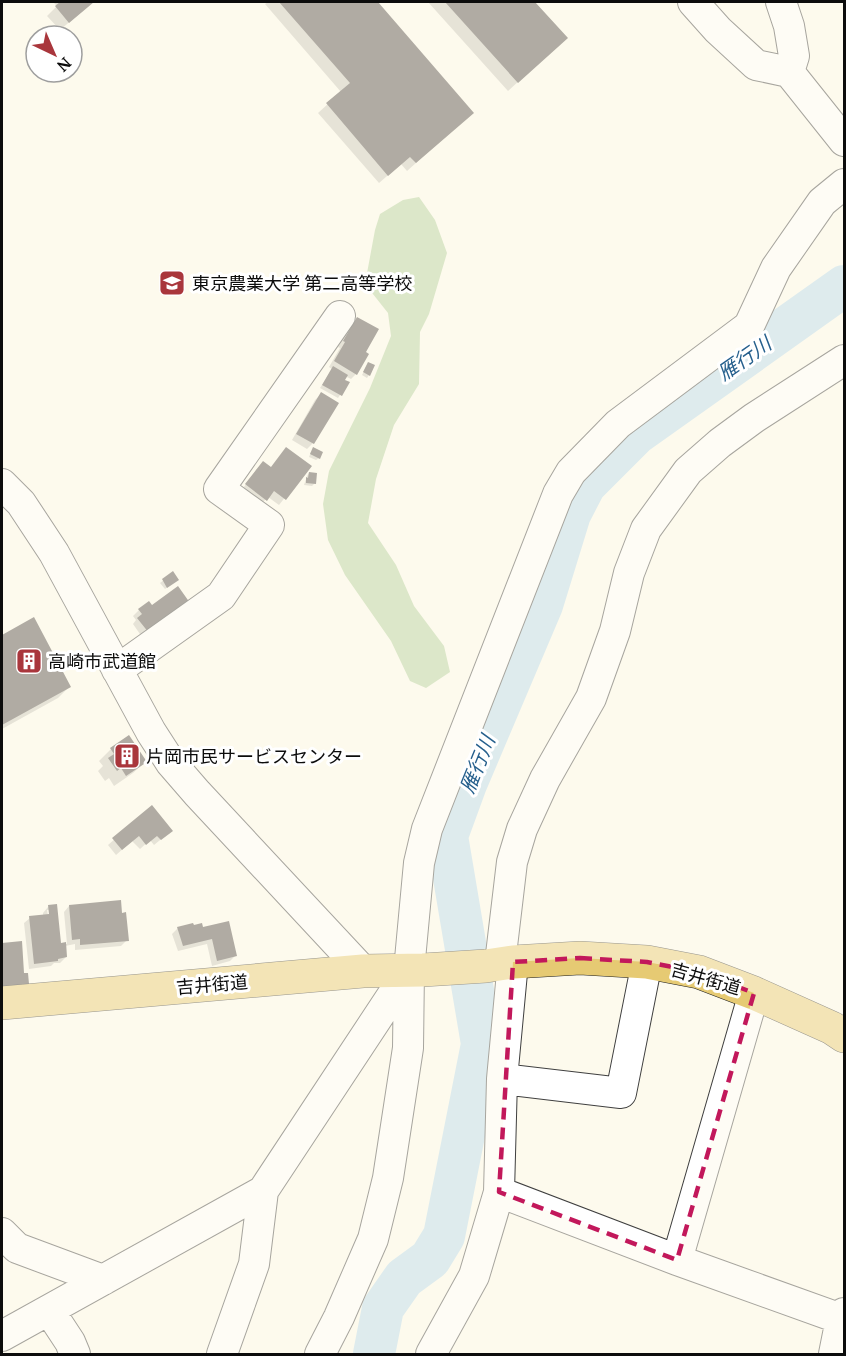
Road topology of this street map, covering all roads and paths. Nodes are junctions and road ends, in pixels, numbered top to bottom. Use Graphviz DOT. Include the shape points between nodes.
graph roads {
  1 [pos="693,2"];
  2 [pos="781,2"];
  3 [pos="789,72"];
  4 [pos="844,141"];
  5 [pos="844,184"];
  6 [pos="340,316"];
  7 [pos="844,360"];
  8 [pos="2,485"];
  9 [pos="117,670"];
  10 [pos="647,962"];
  11 [pos="500,964"];
  12 [pos="416,970"];
  13 [pos="363,971"];
  14 [pos="754,993"];
  15 [pos="2,1003"];
  16 [pos="844,1036"];
  17 [pos="502,1079"];
  18 [pos="263,1191"];
  19 [pos="499,1192"];
  20 [pos="2,1233"];
  21 [pos="677,1260"];
  22 [pos="103,1280"];
  23 [pos="49,1310"];
  24 [pos="843,1316"];
  25 [pos="2,1336"];
  26 [pos="75,1354"];
  27 [pos="222,1354"];
  28 [pos="320,1354"];
  29 [pos="431,1354"];
  30 [pos="834,1354"];
  1 -- 3 [label="street" via="756,65"];
  2 -- 3 [label="street" via="794,56"];
  3 -- 4 [label="street"];
  5 -- 12 [label="street" via="822,202 776,268 749,326 618,424 571,472 558,494 426,829 419,863"];
  6 -- 9 [label="street" via="219,489 270,525 221,596"];
  7 -- 11 [label="street" via="720,442 688,471 646,528 591,698 522,829 512,862"];
  8 -- 9 [label="street" via="21,503 54,553"];
  9 -- 13 [label="street" via="171,763"];
  10 -- 11 [label="main road, 吉井街道" via="580,958"];
  10 -- 14 [label="main road, 吉井街道" via="699,972"];
  10 -- 17 [label="street" via="621,1093"];
  11 -- 12 [label="main road, 吉井街道"];
  11 -- 17 [label="street"];
  12 -- 13 [label="main road, 吉井街道"];
  12 -- 18 [label="street"];
  12 -- 28 [label="street" via="388,1178 373,1239"];
  13 -- 15 [label="main road, 吉井街道"];
  14 -- 16 [label="main road, 吉井街道"];
  14 -- 21 [label="street"];
  17 -- 19 [label="street"];
  18 -- 22 [label="street"];
  18 -- 27 [label="street" via="254,1264"];
  19 -- 21 [label="street"];
  19 -- 29 [label="street" via="474,1276"];
  20 -- 22 [label="street" via="17,1248"];
  21 -- 24 [label="street"];
  22 -- 23 [label="street"];
  23 -- 25 [label="street"];
  23 -- 26 [label="street"];
  24 -- 30 [label="street"];
}
